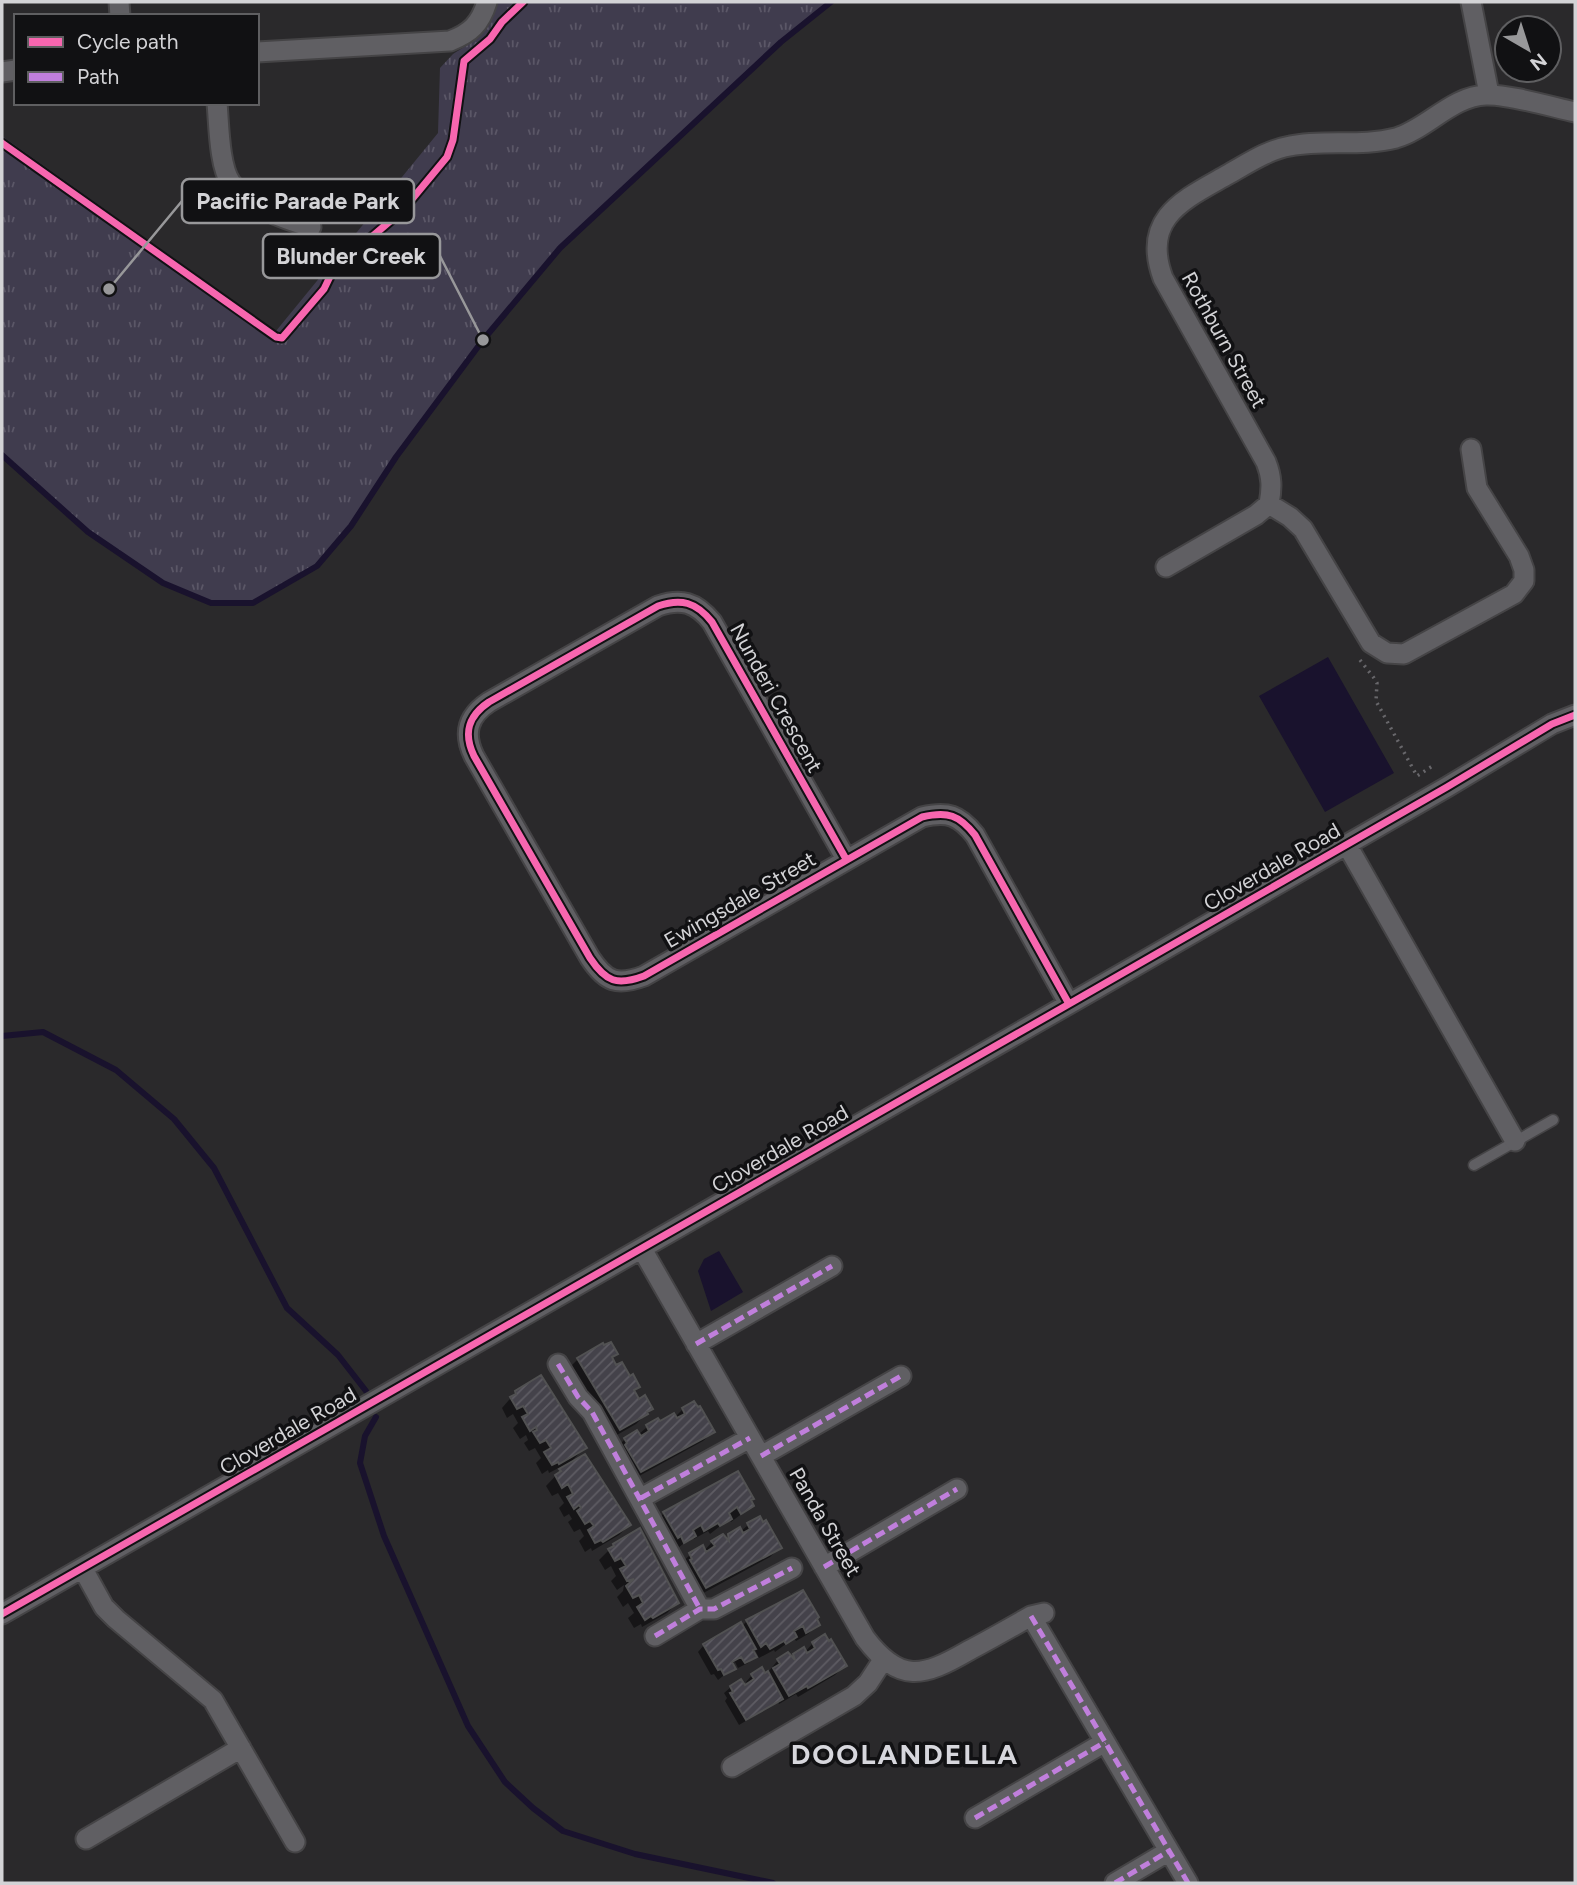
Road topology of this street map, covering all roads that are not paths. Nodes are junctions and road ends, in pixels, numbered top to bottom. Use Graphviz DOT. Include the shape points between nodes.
graph roads {
  1 [pos="487,2"];
  2 [pos="1471,2"];
  3 [pos="259,52"];
  4 [pos="1489,94"];
  5 [pos="217,105"];
  6 [pos="1575,112"];
  7 [pos="311,227"];
  8 [pos="1471,449"];
  9 [pos="1269,504"];
  10 [pos="1166,567"];
  11 [pos="1575,715"];
  12 [pos="469,723"];
  13 [pos="1346,845"];
  14 [pos="846,859"];
  15 [pos="1069,1004"];
  16 [pos="1553,1120"];
  17 [pos="1515,1141"];
  18 [pos="1474,1165"];
  19 [pos="642,1249"];
  20 [pos="832,1266"];
  21 [pos="696,1344"];
  22 [pos="558,1364"];
  23 [pos="901,1376"];
  24 [pos="750,1437"];
  25 [pos="761,1456"];
  26 [pos="957,1489"];
  27 [pos="641,1498"];
  28 [pos="824,1567"];
  29 [pos="792,1568"];
  30 [pos="83,1569"];
  31 [pos="700,1609"];
  32 [pos="2,1614"];
  33 [pos="655,1636"];
  34 [pos="883,1660"];
  35 [pos="1105,1742"];
  36 [pos="241,1748"];
  37 [pos="732,1767"];
  38 [pos="975,1818"];
  39 [pos="86,1839"];
  40 [pos="295,1842"];
  41 [pos="1169,1851"];
  42 [pos="1115,1883"];
  43 [pos="1188,1883"];
  1 -- 3 [label="street" via="467,34 450,41"];
  2 -- 4 [label="street"];
  4 -- 6 [label="street, Rothburn Street"];
  4 -- 9 [label="street, Rothburn Street" via="1471,96 1400,136 1381,141 1271,150 1177,205 1161,225 1157,263 1266,462 1272,486"];
  5 -- 7 [label="street" via="231,182 282,218"];
  8 -- 9 [label="street" via="1478,488 1519,556 1524,581 1514,594 1412,651 1387,653 1371,643 1303,529"];
  9 -- 10 [label="street"];
  11 -- 13 [label="street, Cloverdale Road" via="1552,724"];
  12 -- 14 [label="street, Nunderi Crescent" via="489,702 658,606 690,603 712,622"];
  12 -- 14 [label="street, Ewingsdale Street" via="467,735 474,756 590,958 611,980 644,976"];
  13 -- 15 [label="street, Cloverdale Road"];
  13 -- 17 [label="street"];
  14 -- 15 [label="street, Ewingsdale Street" via="922,817 947,814 966,824"];
  15 -- 19 [label="street, Cloverdale Road"];
  16 -- 17 [label="lane"];
  17 -- 18 [label="lane"];
  19 -- 21 [label="street, Panda Street"];
  19 -- 30 [label="street, Cloverdale Road"];
  20 -- 21 [label="street"];
  21 -- 24 [label="street, Panda Street"];
  22 -- 27 [label="street" via="592,1412"];
  23 -- 25 [label="street"];
  24 -- 25 [label="street, Panda Street"];
  24 -- 27 [label="street"];
  25 -- 28 [label="street, Panda Street"];
  26 -- 28 [label="street"];
  27 -- 31 [label="street"];
  28 -- 34 [label="street, Panda Street"];
  29 -- 31 [label="street" via="715,1609"];
  30 -- 32 [label="street, Cloverdale Road"];
  30 -- 36 [label="street" via="104,1607 213,1700"];
  31 -- 33 [label="street"];
  34 -- 35 [label="street" via="911,1672 927,1672 1037,1615"];
  34 -- 37 [label="street" via="855,1696"];
  35 -- 38 [label="street"];
  35 -- 41 [label="street"];
  36 -- 39 [label="street"];
  36 -- 40 [label="street"];
  41 -- 42 [label="street"];
  41 -- 43 [label="street"];
}
